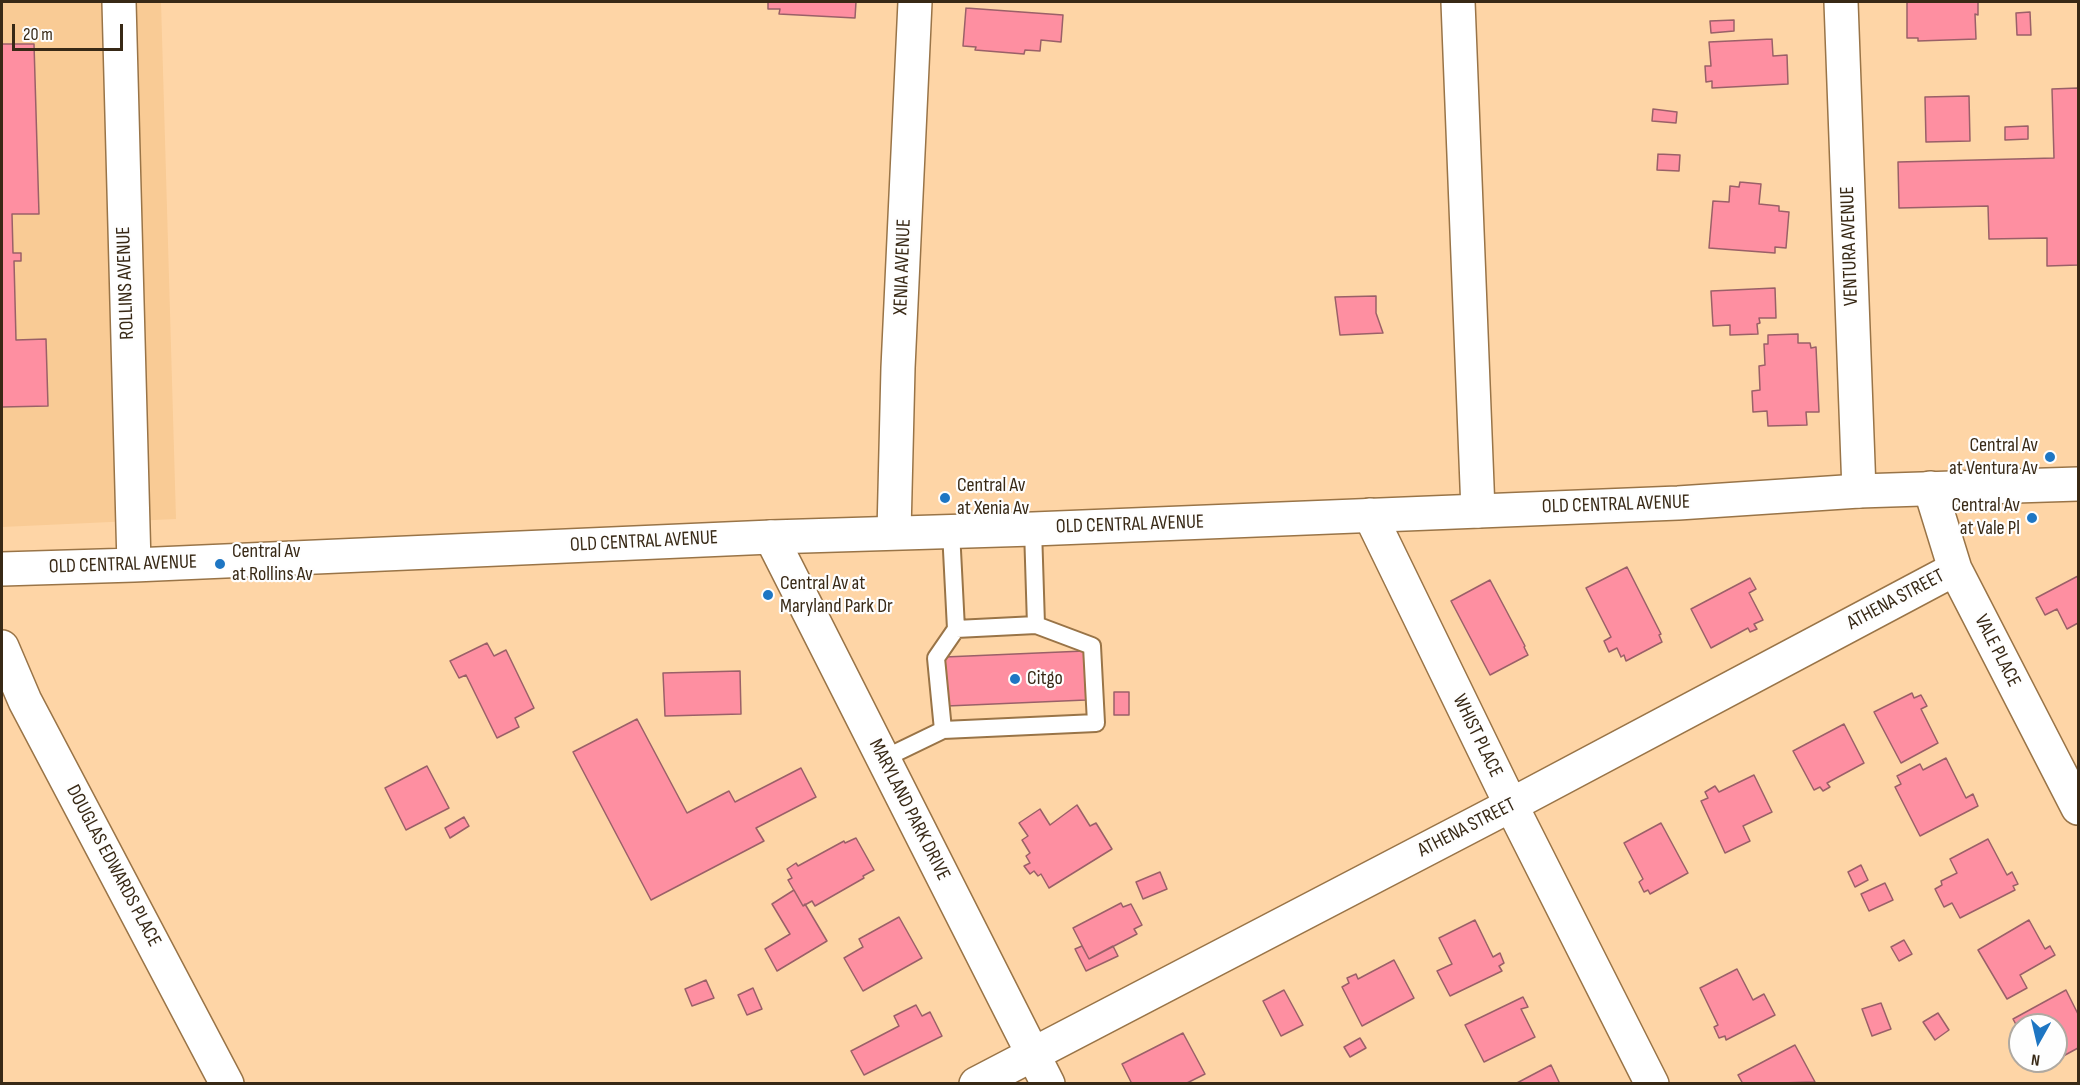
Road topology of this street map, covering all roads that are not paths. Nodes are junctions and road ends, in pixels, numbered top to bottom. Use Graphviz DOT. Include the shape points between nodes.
graph roads {
  1 [pos="119,2"];
  2 [pos="915,2"];
  3 [pos="1458,2"];
  4 [pos="1841,2"];
  5 [pos="2079,484"];
  6 [pos="1930,488"];
  7 [pos="1859,491"];
  8 [pos="1478,511"];
  9 [pos="1371,515"];
  10 [pos="1033,529"];
  11 [pos="951,531"];
  12 [pos="894,532"];
  13 [pos="771,537"];
  14 [pos="134,565"];
  15 [pos="2,569"];
  16 [pos="1955,569"];
  17 [pos="1036,625"];
  18 [pos="956,628"];
  19 [pos="2,647"];
  20 [pos="13,707"];
  21 [pos="944,730"];
  22 [pos="883,759"];
  23 [pos="1511,805"];
  24 [pos="2079,808"];
  25 [pos="1032,1054"];
  26 [pos="227,1083"];
  27 [pos="976,1083"];
  28 [pos="1048,1083"];
  29 [pos="1652,1083"];
  1 -- 14 [label="street, ROLLINS AVENUE"];
  2 -- 12 [label="street, XENIA AVENUE"];
  3 -- 8 [label="street"];
  4 -- 7 [label="street, VENTURA AVENUE"];
  5 -- 6 [label="street, OLD CENTRAL AVENUE"];
  6 -- 7 [label="street, OLD CENTRAL AVENUE"];
  6 -- 16 [label="street, VALE PLACE"];
  7 -- 8 [label="street, OLD CENTRAL AVENUE"];
  8 -- 9 [label="street, OLD CENTRAL AVENUE"];
  9 -- 10 [label="street, OLD CENTRAL AVENUE"];
  9 -- 23 [label="street, WHIST PLACE"];
  10 -- 11 [label="street, OLD CENTRAL AVENUE"];
  10 -- 17 [label="lane"];
  11 -- 12 [label="street, OLD CENTRAL AVENUE"];
  11 -- 18 [label="lane"];
  12 -- 13 [label="street, OLD CENTRAL AVENUE"];
  13 -- 14 [label="street, OLD CENTRAL AVENUE"];
  13 -- 22 [label="street, MARYLAND PARK DRIVE"];
  14 -- 15 [label="street, OLD CENTRAL AVENUE"];
  16 -- 23 [label="street, ATHENA STREET"];
  16 -- 24 [label="street, VALE PLACE"];
  17 -- 18 [label="lane"];
  17 -- 21 [label="lane" via="1092,646 1096,723"];
  18 -- 21 [label="lane" via="936,658"];
  19 -- 20 [label="street, DOUGLAS EDWARDS PLACE"];
  20 -- 26 [label="street, DOUGLAS EDWARDS PLACE"];
  21 -- 22 [label="lane"];
  22 -- 25 [label="street, MARYLAND PARK DRIVE"];
  23 -- 25 [label="street, ATHENA STREET"];
  23 -- 29 [label="street, WHIST PLACE"];
  25 -- 27 [label="street, ATHENA STREET"];
  25 -- 28 [label="street, MARYLAND PARK DRIVE"];
}
